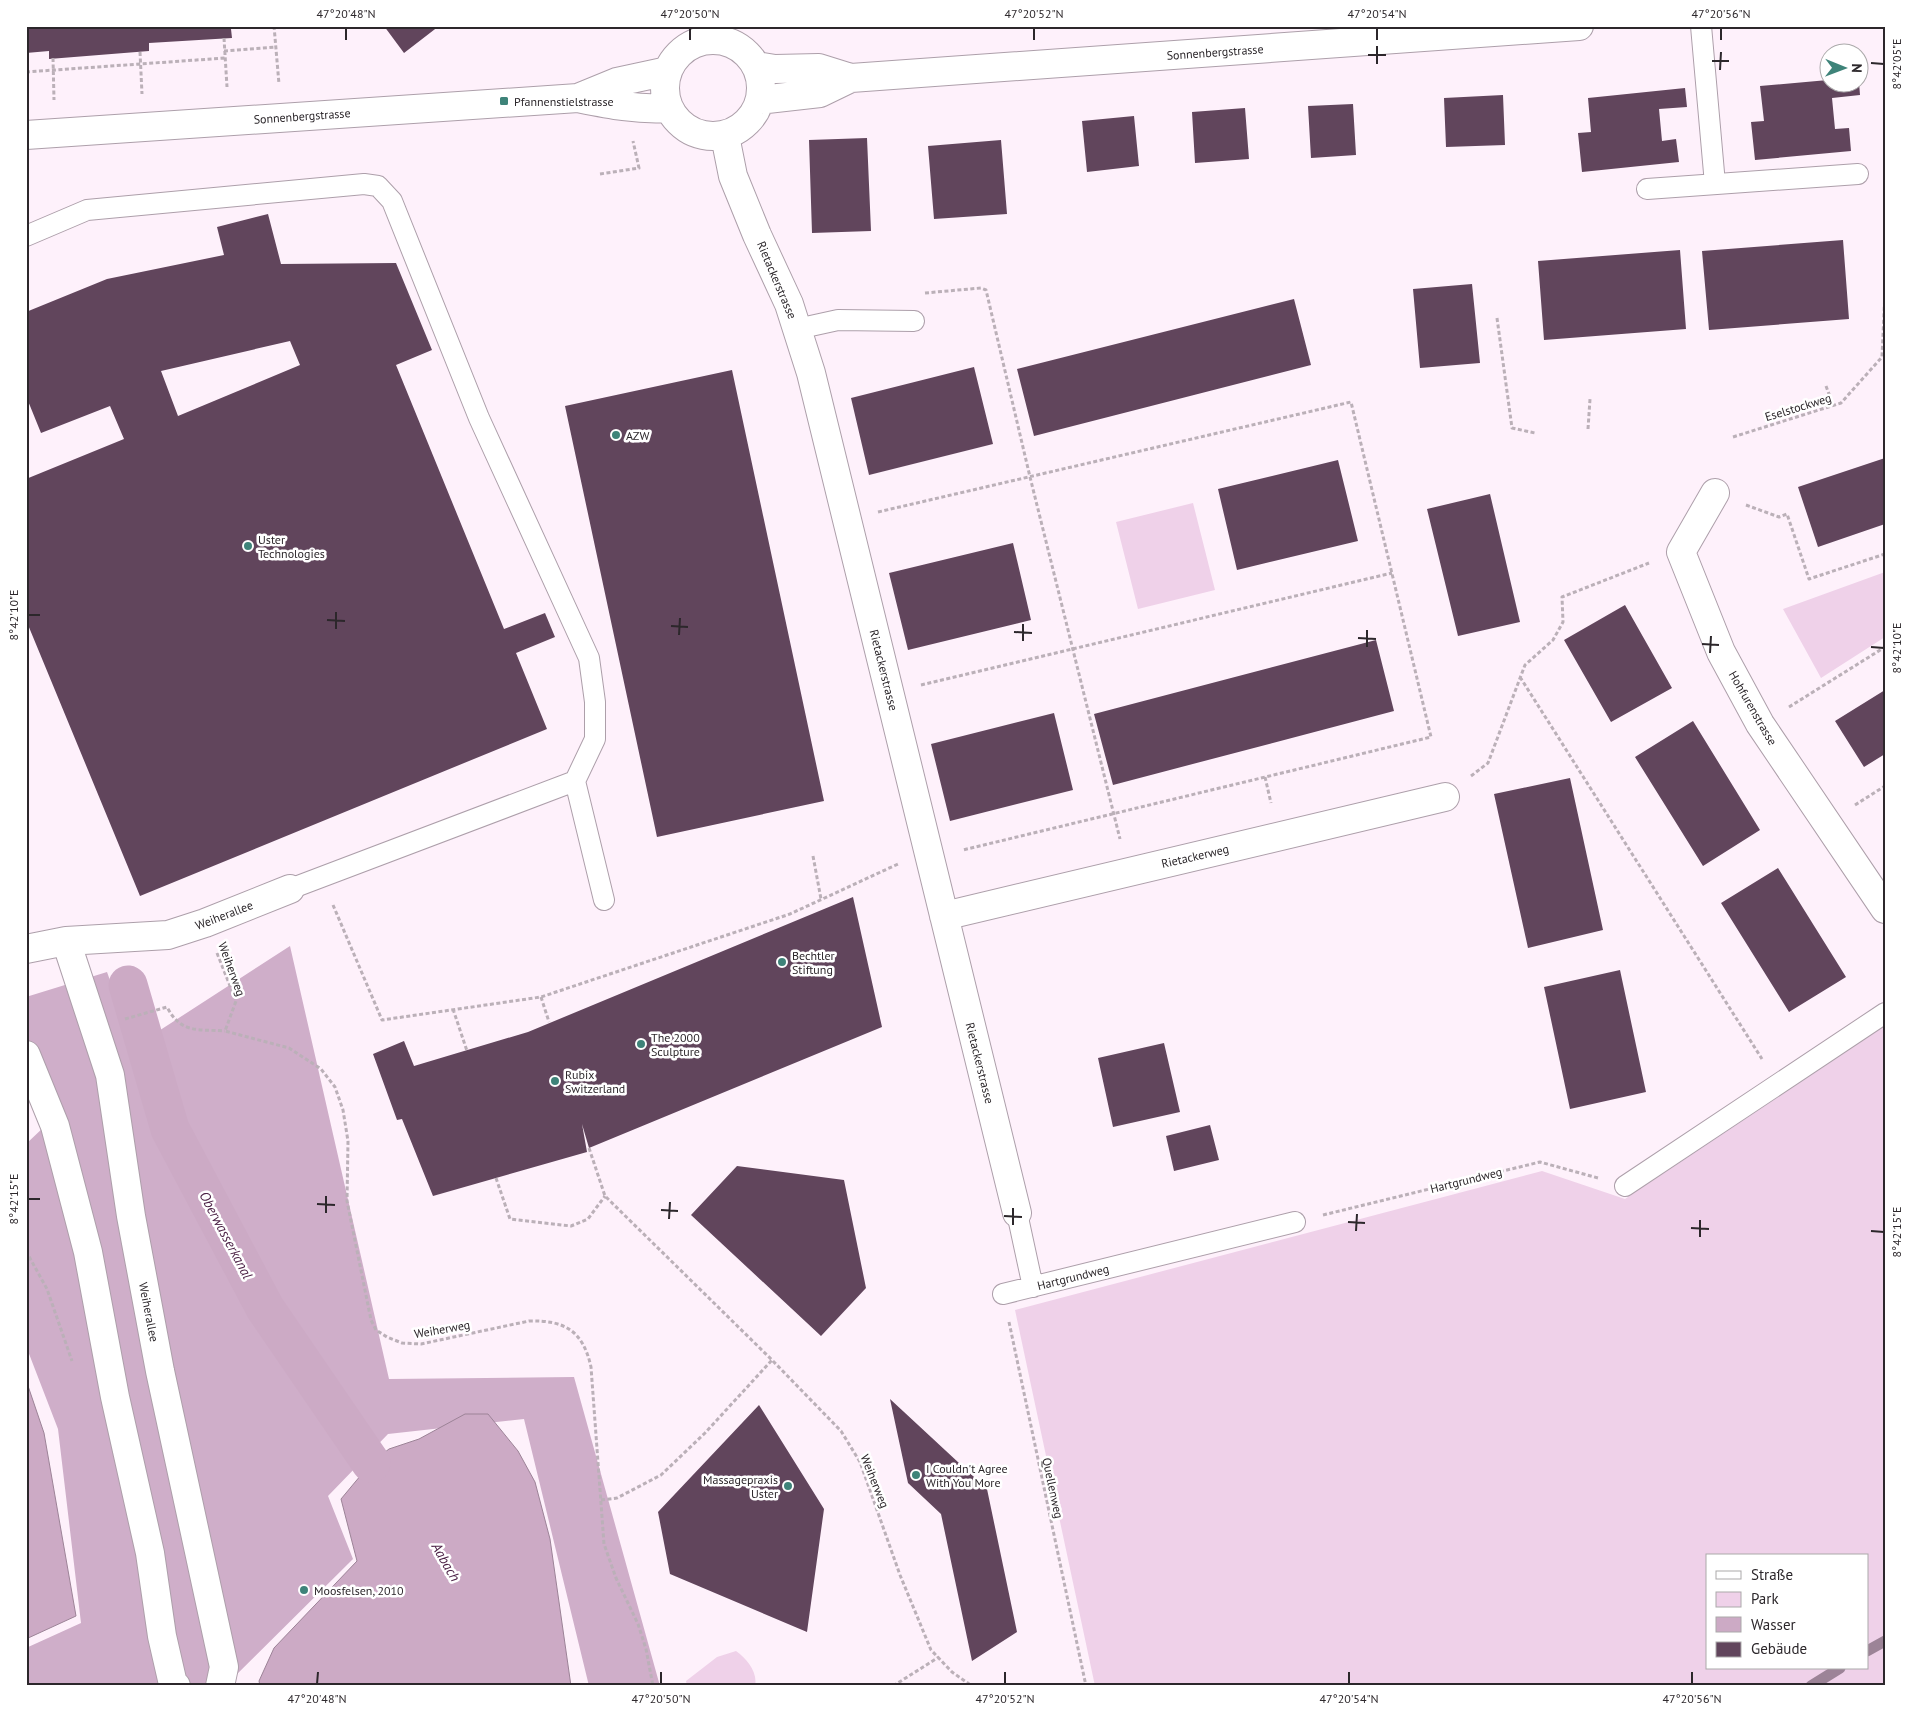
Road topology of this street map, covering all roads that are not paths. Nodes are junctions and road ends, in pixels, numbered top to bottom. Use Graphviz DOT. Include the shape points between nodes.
graph roads {
  1 [pos="1579,26"];
  2 [pos="1701,26"];
  3 [pos="707,33"];
  4 [pos="756,66"];
  5 [pos="668,71"];
  6 [pos="851,78"];
  7 [pos="578,98"];
  8 [pos="760,100"];
  9 [pos="668,108"];
  10 [pos="26,135"];
  11 [pos="724,136"];
  12 [pos="1858,174"];
  13 [pos="1715,184"];
  14 [pos="1647,189"];
  15 [pos="26,236"];
  16 [pos="914,321"];
  17 [pos="797,329"];
  18 [pos="1715,492"];
  19 [pos="575,781"];
  20 [pos="1446,797"];
  21 [pos="290,889"];
  22 [pos="604,900"];
  23 [pos="1885,909"];
  24 [pos="944,916"];
  25 [pos="66,941"];
  26 [pos="26,949"];
  27 [pos="1885,1012"];
  28 [pos="26,1055"];
  29 [pos="1625,1186"];
  30 [pos="1017,1213"];
  31 [pos="1294,1222"];
  32 [pos="1033,1287"];
  33 [pos="1003,1294"];
  34 [pos="176,1686"];
  35 [pos="220,1686"];
  1 -- 6 [label="street, Sonnenbergstrasse"];
  2 -- 13 [label="lane"];
  3 -- 4 [label="street" via="744,51"];
  3 -- 5 [label="street" via="677,55"];
  4 -- 6 [label="street, Sonnenbergstrasse" via="818,68"];
  4 -- 8 [label="street" via="761,83"];
  5 -- 7 [label="street, Sonnenbergstrasse" via="617,82"];
  5 -- 9 [label="street" via="664,90"];
  6 -- 8 [label="street, Sonnenbergstrasse" via="820,94"];
  7 -- 9 [label="street, Sonnenbergstrasse" via="618,106"];
  7 -- 10 [label="street, Sonnenbergstrasse"];
  8 -- 11 [label="street" via="753,116 741,128"];
  9 -- 11 [label="street" via="686,129 705,136"];
  11 -- 17 [label="street, Rietackerstrasse" via="733,176"];
  12 -- 13 [label="lane"];
  13 -- 14 [label="lane"];
  15 -- 19 [label="lane" via="87,210 364,184 378,186 392,201 479,418 589,658 595,702 595,739"];
  16 -- 17 [label="lane" via="838,320"];
  17 -- 24 [label="street, Rietackerstrasse" via="811,373"];
  18 -- 23 [label="street, Hohfurenstrasse" via="1680,552 1721,652 1760,724"];
  19 -- 21 [label="lane"];
  19 -- 22 [label="lane"];
  20 -- 24 [label="street, Rietackerweg"];
  21 -- 25 [label="street, Weiherallee" via="168,935"];
  24 -- 30 [label="street, Rietackerstrasse"];
  25 -- 26 [label="street, Weiherallee"];
  25 -- 35 [label="street, Weiherallee" via="110,1075 131,1216 155,1342 224,1666"];
  27 -- 29 [label="lane"];
  28 -- 34 [label="street" via="55,1126 88,1252 150,1552 162,1636"];
  30 -- 32 [label="lane"];
  31 -- 32 [label="lane, Hartgrundweg"];
  32 -- 33 [label="lane, Hartgrundweg"];
}
